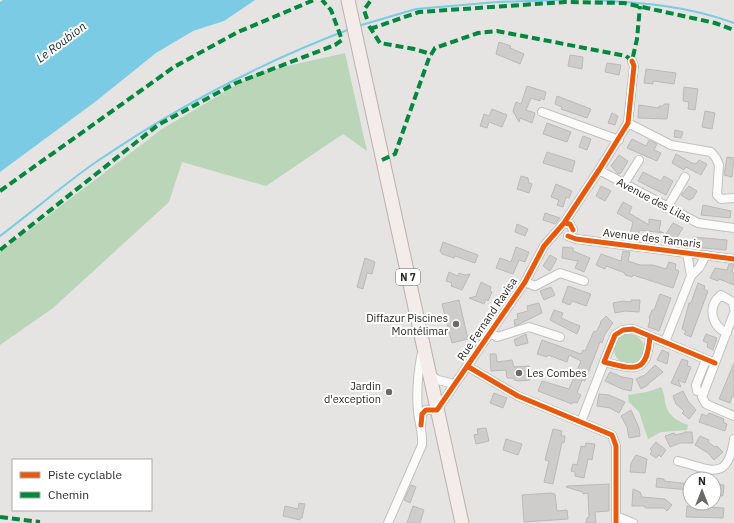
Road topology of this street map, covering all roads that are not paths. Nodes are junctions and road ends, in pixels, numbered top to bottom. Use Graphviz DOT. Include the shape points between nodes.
graph roads {
  1 [pos="348,0"];
  2 [pos="632,61"];
  3 [pos="542,112"];
  4 [pos="628,123"];
  5 [pos="619,140"];
  6 [pos="639,160"];
  7 [pos="599,170"];
  8 [pos="685,177"];
  9 [pos="624,184"];
  10 [pos="734,198"];
  11 [pos="667,208"];
  12 [pos="734,228"];
  13 [pos="566,229"];
  14 [pos="688,253"];
  15 [pos="706,255"];
  16 [pos="734,259"];
  17 [pos="691,276"];
  18 [pos="584,281"];
  19 [pos="525,282"];
  20 [pos="734,308"];
  21 [pos="734,313"];
  22 [pos="491,333"];
  23 [pos="727,333"];
  24 [pos="650,336"];
  25 [pos="560,338"];
  26 [pos="664,342"];
  27 [pos="610,347"];
  28 [pos="423,348"];
  29 [pos="706,360"];
  30 [pos="604,362"];
  31 [pos="715,363"];
  32 [pos="468,366"];
  33 [pos="616,366"];
  34 [pos="429,373"];
  35 [pos="454,384"];
  36 [pos="703,393"];
  37 [pos="437,410"];
  38 [pos="734,416"];
  39 [pos="581,422"];
  40 [pos="421,425"];
  41 [pos="734,439"];
  42 [pos="678,461"];
  43 [pos="617,520"];
  44 [pos="388,523"];
  45 [pos="462,523"];
  46 [pos="634,523"];
  1 -- 28 [label="main road, N 7"];
  2 -- 4 [label="street" via="634,66"];
  3 -- 5 [label="street"];
  4 -- 5 [label="street"];
  4 -- 10 [label="street" via="671,145 711,152 719,165 717,195 721,199"];
  5 -- 7 [label="street"];
  6 -- 9 [label="street"];
  7 -- 9 [label="street, Avenue des Lilas"];
  7 -- 13 [label="street" via="569,214"];
  8 -- 11 [label="street"];
  9 -- 11 [label="street, Avenue des Lilas"];
  11 -- 12 [label="street, Avenue des Lilas" via="698,223"];
  13 -- 14 [label="street, Avenue des Tamaris" via="576,239"];
  13 -- 19 [label="street, Rue Fernand Ravisa" via="550,238"];
  14 -- 15 [label="street, Avenue des Tamaris"];
  14 -- 17 [label="street"];
  15 -- 16 [label="street, Avenue des Tamaris"];
  15 -- 17 [label="street"];
  17 -- 26 [label="street"];
  18 -- 19 [label="street" via="560,273 535,286"];
  19 -- 22 [label="street, Rue Fernand Ravisa"];
  20 -- 23 [label="street" via="733,302 721,295 717,298 712,313 717,327"];
  21 -- 23 [label="street"];
  22 -- 25 [label="street" via="497,337 529,327"];
  22 -- 32 [label="street, Rue Fernand Ravisa"];
  23 -- 31 [label="street"];
  24 -- 26 [label="street"];
  24 -- 27 [label="street" via="633,329 623,330 615,335"];
  24 -- 33 [label="street" via="647,358 641,365 632,368"];
  26 -- 29 [label="street"];
  27 -- 30 [label="street"];
  27 -- 33 [label="street"];
  28 -- 34 [label="main road, N 7"];
  28 -- 40 [label="street" via="417,398"];
  29 -- 31 [label="street"];
  29 -- 36 [label="street" via="696,385 697,391"];
  30 -- 33 [label="street"];
  30 -- 39 [label="street"];
  31 -- 36 [label="street"];
  32 -- 35 [label="street, Rue Fernand Ravisa"];
  32 -- 39 [label="street" via="518,396"];
  34 -- 35 [label="street" via="438,380"];
  34 -- 37 [label="main road, N 7"];
  35 -- 37 [label="street, Rue Fernand Ravisa"];
  36 -- 38 [label="street" via="702,397 706,404"];
  37 -- 40 [label="street" via="426,410 422,414"];
  37 -- 45 [label="main road, N 7"];
  39 -- 43 [label="street" via="612,435 616,446"];
  40 -- 44 [label="street" via="422,445"];
  41 -- 42 [label="street" via="730,458 726,466 720,469 712,470"];
  43 -- 46 [label="street"];
}
